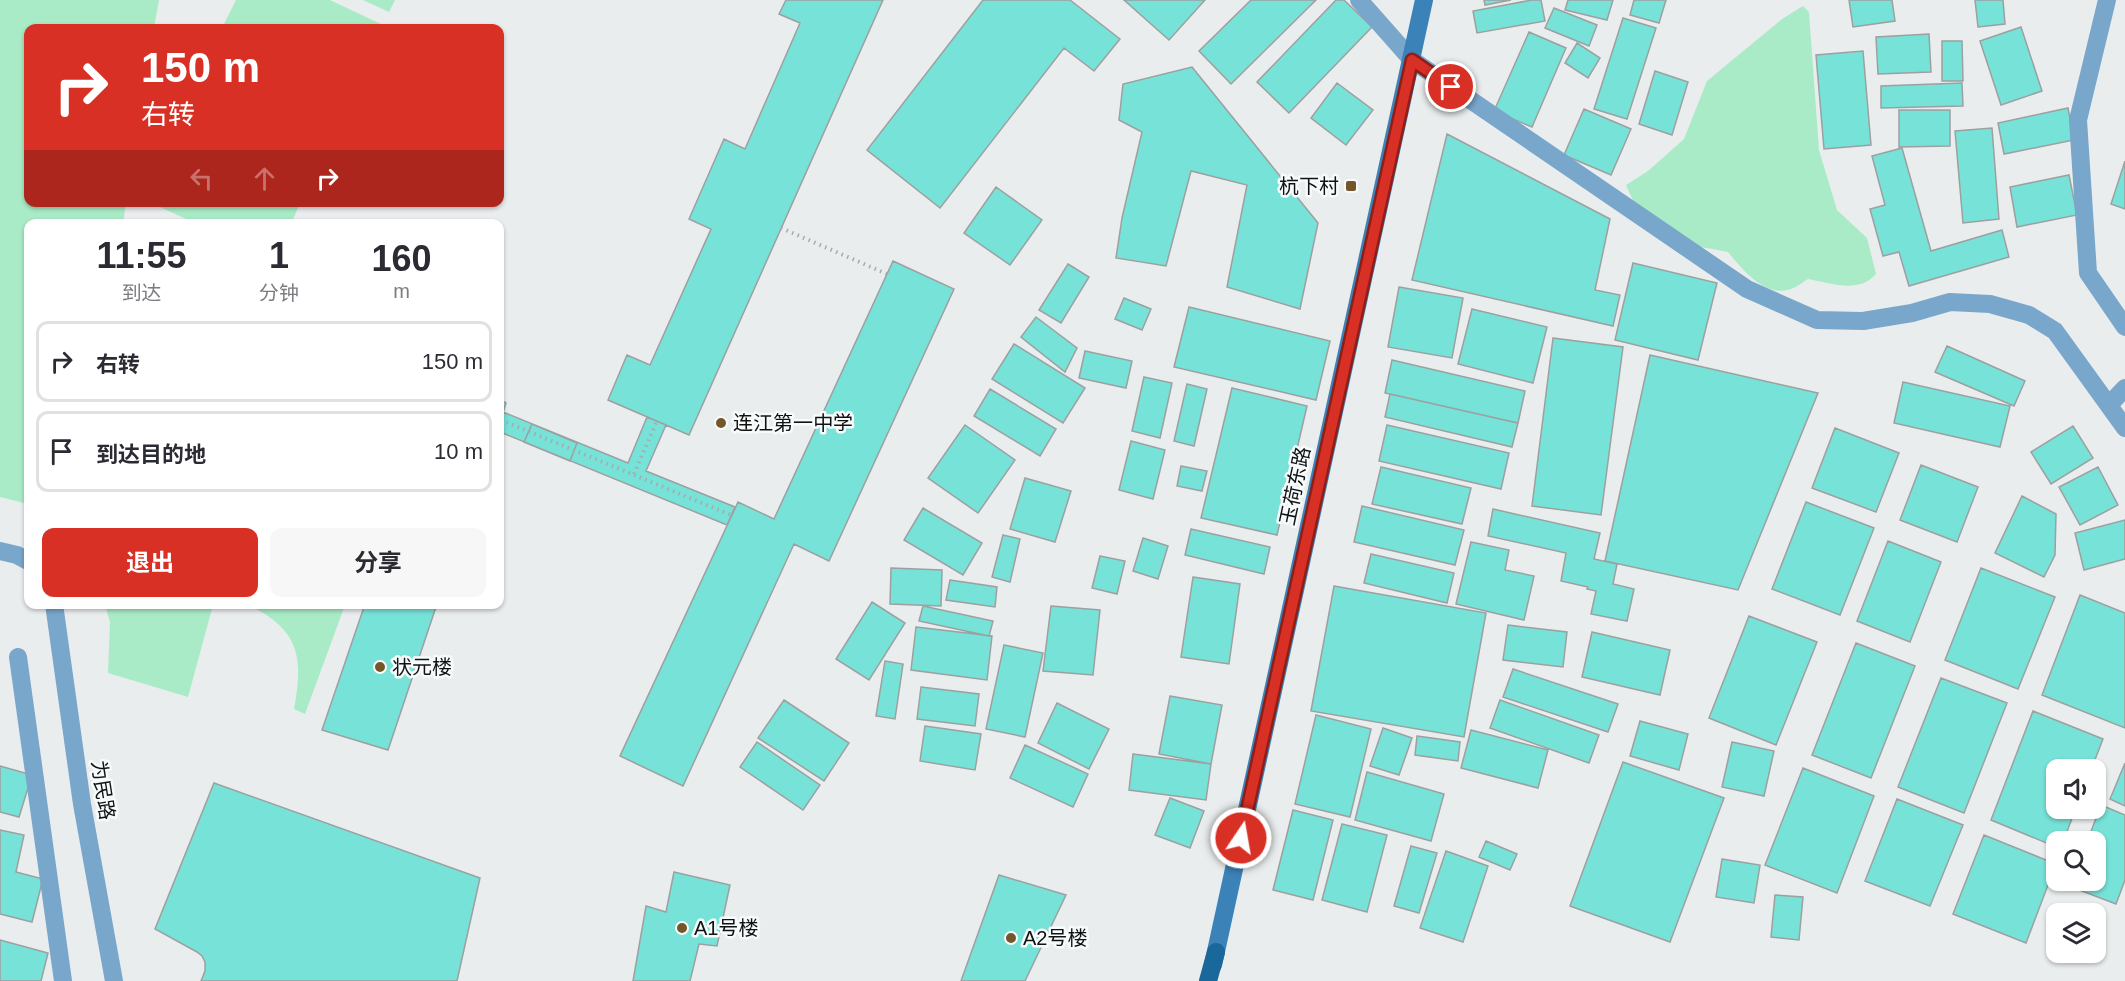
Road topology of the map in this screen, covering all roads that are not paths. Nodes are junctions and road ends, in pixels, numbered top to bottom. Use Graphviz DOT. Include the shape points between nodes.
graph roads {
  1 [pos="1359,0"];
  2 [pos="1424,0"];
  3 [pos="2107,0"];
  4 [pos="1412,60"];
  5 [pos="2125,327"];
  6 [pos="2125,387"];
  7 [pos="2109,405"];
  8 [pos="2125,428"];
  9 [pos="0,551"];
  10 [pos="24,559"];
  11 [pos="55,609"];
  12 [pos="18,657"];
  13 [pos="1216,952"];
  14 [pos="63,981"];
  15 [pos="114,981"];
  16 [pos="1209,981"];
  17 [pos="1216,981"];
  1 -- 4 [label="street"];
  2 -- 4 [label="main road, 玉荷东路"];
  3 -- 5 [label="street" via="2078,120 2088,273"];
  4 -- 7 [label="street" via="1747,289 1817,320 1863,321 1950,302 1990,304 2029,315 2055,331"];
  4 -- 13 [label="main road, 玉荷东路"];
  6 -- 7 [label="street"];
  7 -- 8 [label="street"];
  9 -- 10 [label="street"];
  11 -- 15 [label="street, 为民路" via="82,804"];
  12 -- 14 [label="street"];
  13 -- 16 [label="main road"];
  13 -- 17 [label="main road"];
}
